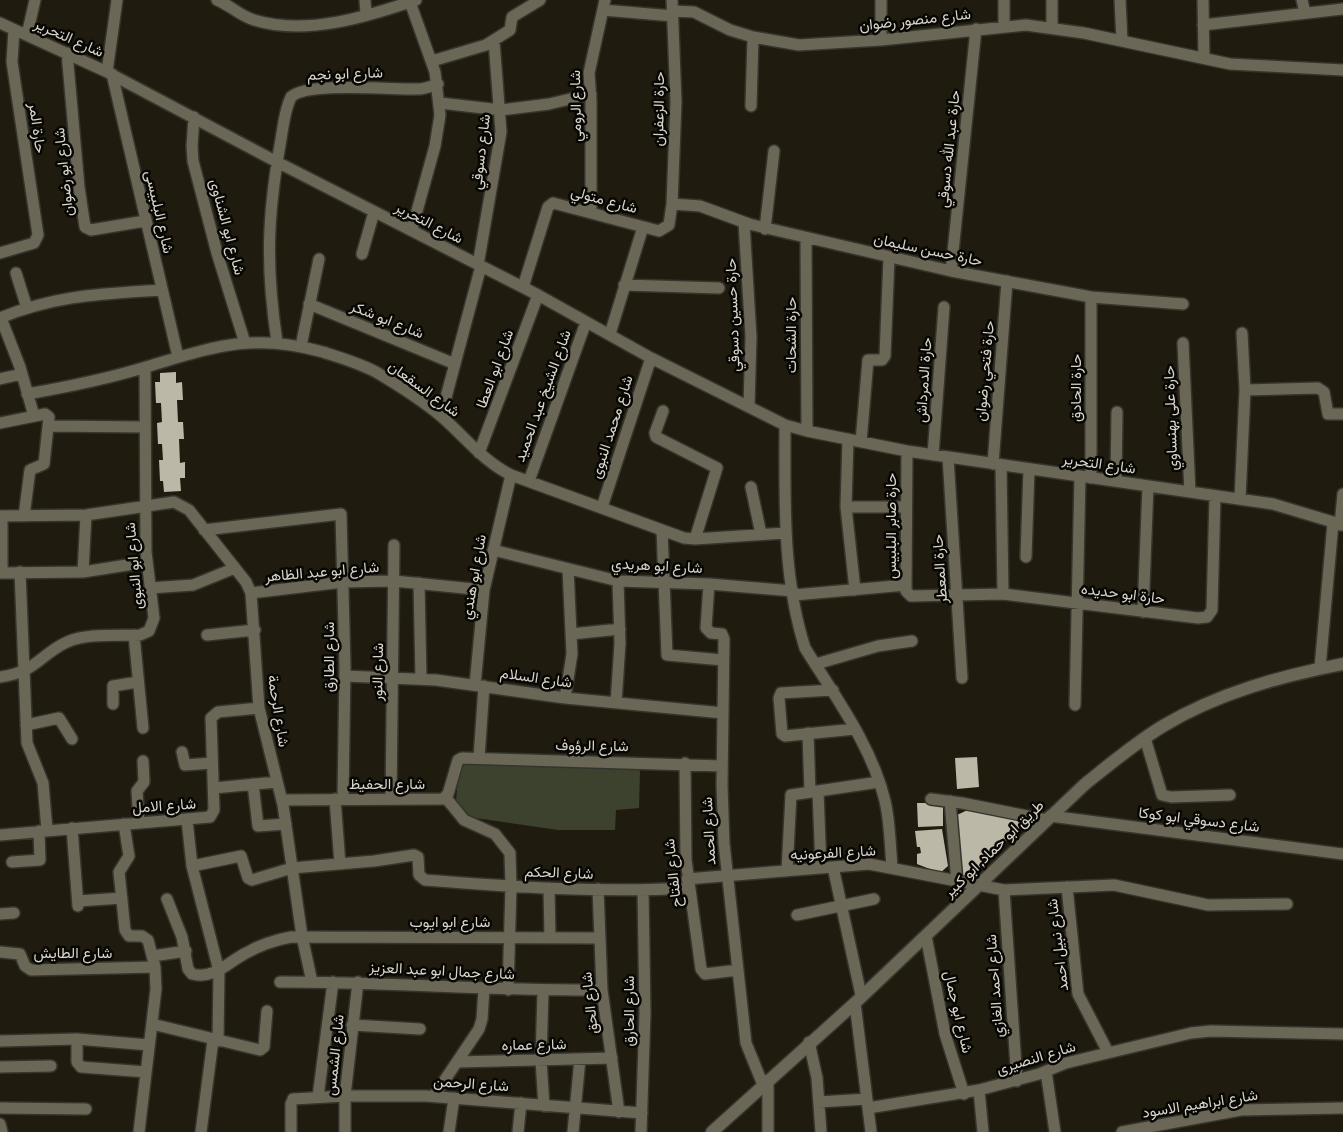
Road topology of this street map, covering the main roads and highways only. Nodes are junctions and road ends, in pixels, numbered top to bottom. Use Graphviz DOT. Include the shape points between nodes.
graph roads {
  1 [pos="1343,664"];
  2 [pos="712,1132"];
  1 -- 2 [label="main road, طريق ابو حماد, ابو كبير" via="1239,691 1201,706 1145,738 1084,785 926,936"];
}
